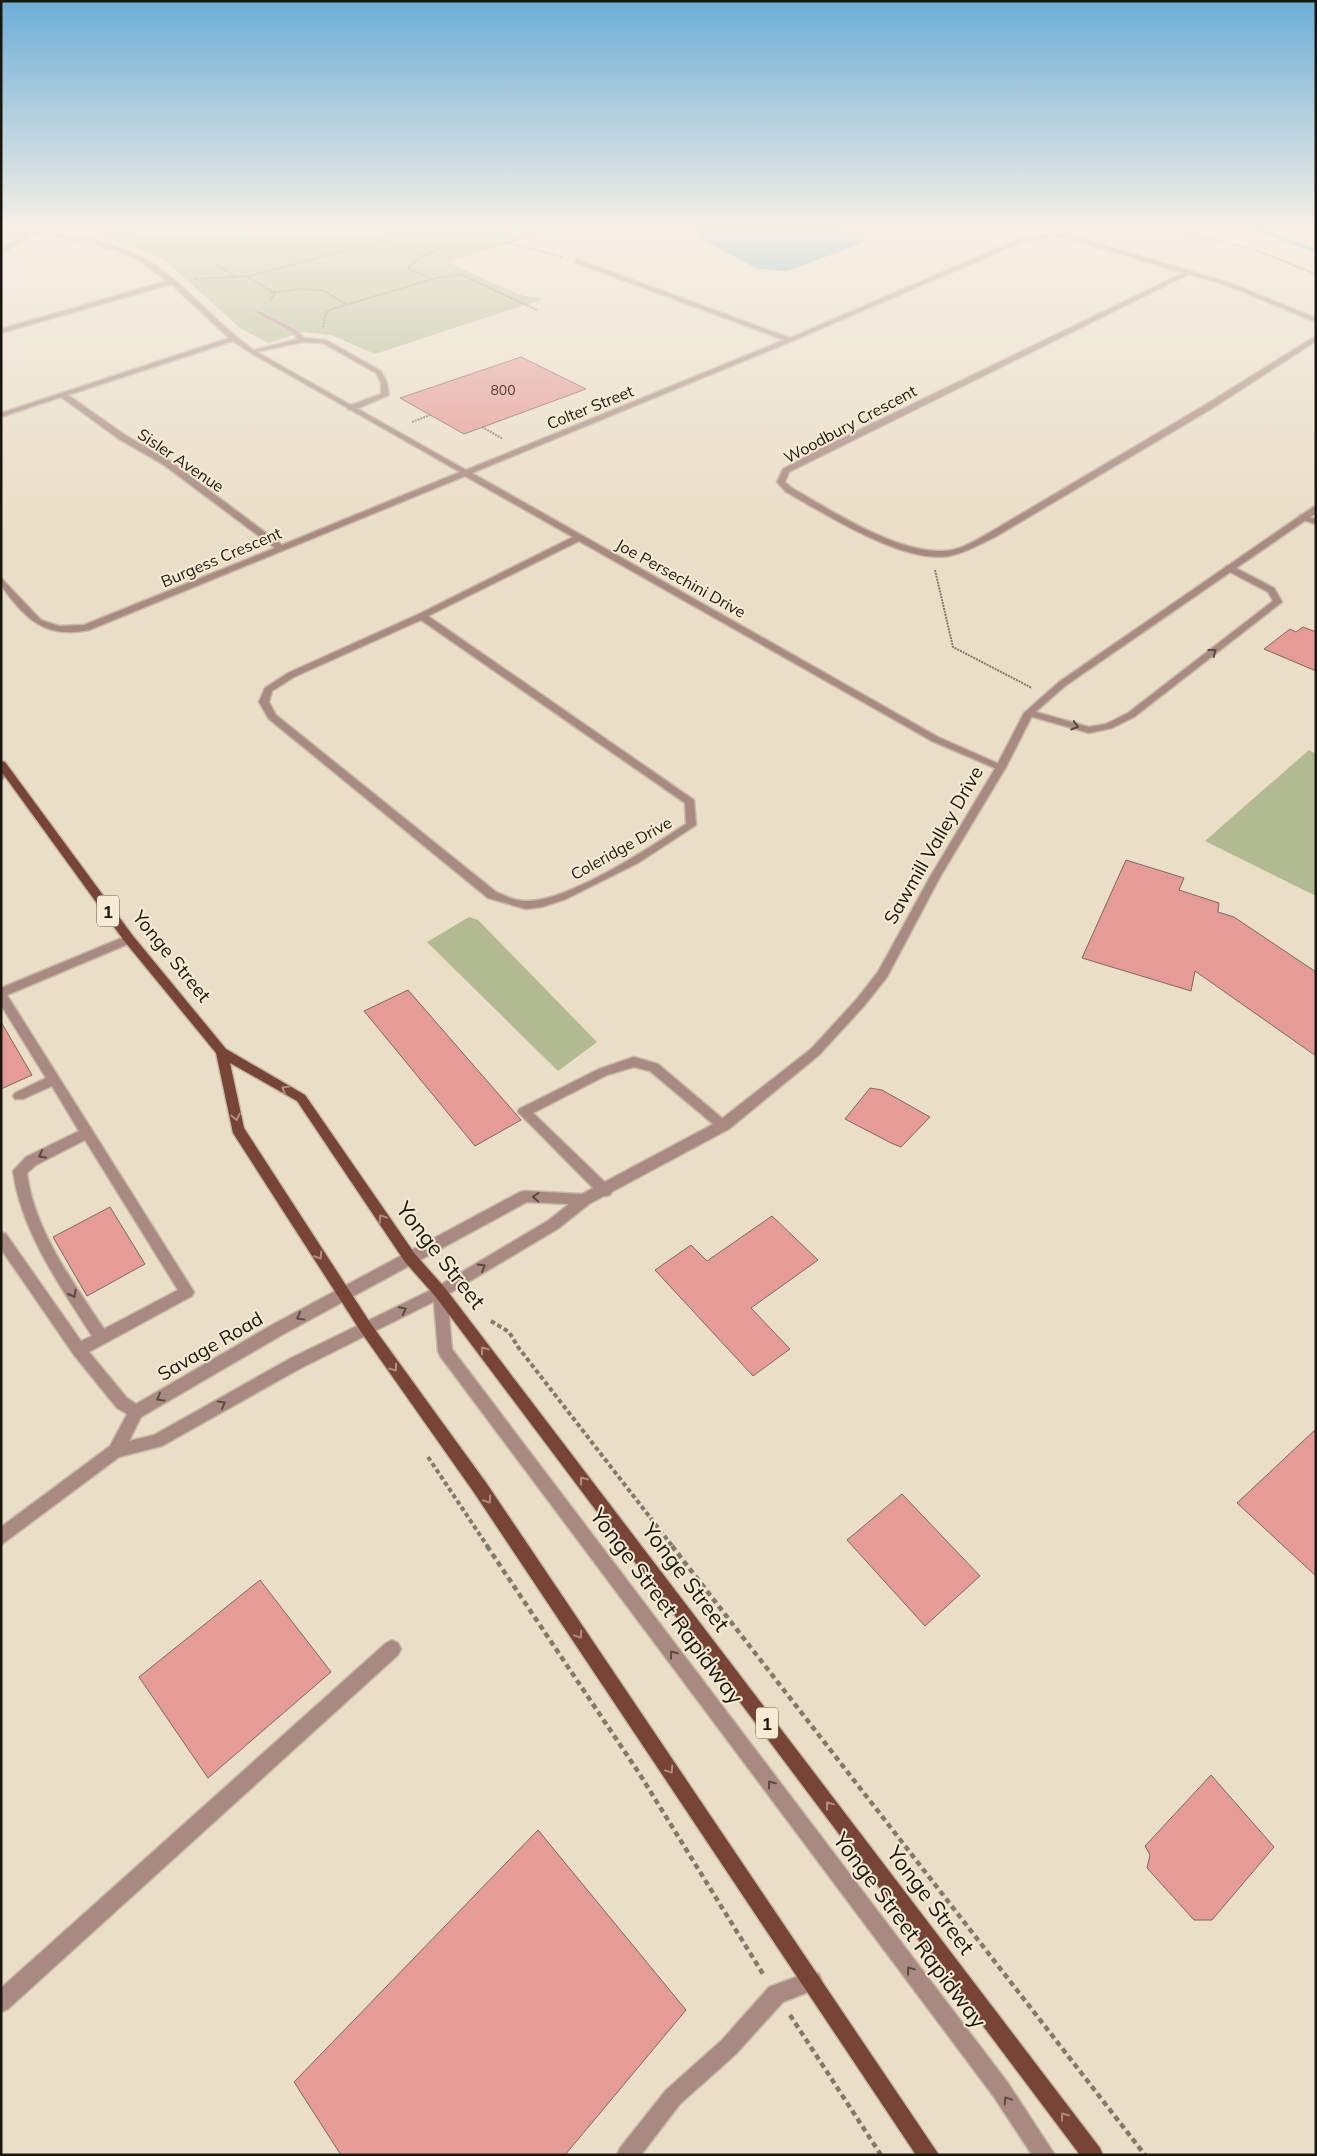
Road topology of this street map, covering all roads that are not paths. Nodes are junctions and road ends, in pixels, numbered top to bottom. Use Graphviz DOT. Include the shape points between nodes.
graph roads {
  1 [pos="15,327"];
  2 [pos="218,327"];
  3 [pos="286,327"];
  4 [pos="754,327"];
  5 [pos="821,327"];
  6 [pos="1077,327"];
  7 [pos="1,331"];
  8 [pos="1316,338"];
  9 [pos="231,339"];
  10 [pos="302,340"];
  11 [pos="790,340"];
  12 [pos="253,352"];
  13 [pos="64,396"];
  14 [pos="351,408"];
  15 [pos="1,415"];
  16 [pos="464,472"];
  17 [pos="1316,510"];
  18 [pos="1303,517"];
  19 [pos="1316,522"];
  20 [pos="578,538"];
  21 [pos="281,548"];
  22 [pos="1229,568"];
  23 [pos="1,580"];
  24 [pos="422,616"];
  25 [pos="1029,713"];
  26 [pos="1001,767"];
  27 [pos="3,771"];
  28 [pos="130,940"];
  29 [pos="1,994"];
  30 [pos="222,1052"];
  31 [pos="53,1080"];
  32 [pos="19,1096"];
  33 [pos="724,1125"];
  34 [pos="86,1133"];
  35 [pos="605,1191"];
  36 [pos="584,1200"];
  37 [pos="1,1238"];
  38 [pos="410,1258"];
  39 [pos="440,1292"];
  40 [pos="343,1293"];
  41 [pos="366,1328"];
  42 [pos="102,1337"];
  43 [pos="80,1350"];
  44 [pos="136,1412"];
  45 [pos="114,1451"];
  46 [pos="1,1537"];
  47 [pos="392,1649"];
  48 [pos="812,1981"];
  49 [pos="1,2002"];
  50 [pos="627,2155"];
  51 [pos="929,2155"];
  52 [pos="1045,2155"];
  53 [pos="1093,2155"];
  1 -- 7 [label="street"];
  2 -- 9 [label="street, Joe Persechini Drive"];
  3 -- 10 [label="street"];
  4 -- 11 [label="street"];
  5 -- 11 [label="street, Colter Street"];
  6 -- 8 [label="street, Woodbury Crescent" via="825,450 786,471 781,482 788,490 845,523 919,552 942,554 957,551 992,535 1208,407"];
  9 -- 12 [label="street, Joe Persechini Drive"];
  9 -- 13 [label="street"];
  10 -- 12 [label="street"];
  10 -- 14 [label="street" via="324,341 379,372 385,395"];
  11 -- 16 [label="street, Colter Street"];
  12 -- 14 [label="street, Joe Persechini Drive"];
  13 -- 15 [label="street"];
  13 -- 21 [label="street, Sisler Avenue" via="122,437 167,463"];
  14 -- 16 [label="street, Joe Persechini Drive"];
  16 -- 20 [label="street, Joe Persechini Drive"];
  16 -- 21 [label="street, Burgess Crescent"];
  17 -- 18 [label="street, Sawmill Valley Drive"];
  18 -- 19 [label="street"];
  18 -- 22 [label="street, Sawmill Valley Drive"];
  20 -- 24 [label="street, Coleridge Drive"];
  20 -- 26 [label="street, Joe Persechini Drive" via="935,739"];
  21 -- 23 [label="street, Burgess Crescent" via="86,628 61,629 43,625"];
  22 -- 25 [label="street, Sawmill Valley Drive" via="1062,684"];
  25 -- 22 [label="street, one-way" via="1089,730 1109,726 1131,715 1278,602 1271,590"];
  24 -- 24 [label="street, Coleridge Drive" via="291,675 268,690 264,702 272,717 492,895 510,901 527,905 546,902 584,888 691,825 690,802"];
  25 -- 26 [label="street, Sawmill Valley Drive"];
  26 -- 33 [label="street, Sawmill Valley Drive" via="935,877 883,974 815,1052"];
  27 -- 28 [label="main road, Yonge Street / 1"];
  28 -- 29 [label="street"];
  28 -- 30 [label="main road, Yonge Street / 1"];
  29 -- 31 [label="street"];
  38 -- 30 [label="main road, Yonge Street / 1, one-way" via="301,1098"];
  30 -- 40 [label="main road, Yonge Street / 1, one-way" via="238,1129"];
  31 -- 32 [label="street"];
  31 -- 34 [label="street"];
  33 -- 35 [label="street, Sawmill Valley Drive"];
  33 -- 35 [label="street" via="654,1067 634,1062 604,1072 524,1112"];
  34 -- 42 [label="street, one-way" via="31,1160 20,1172 20,1183 46,1246"];
  34 -- 42 [label="street" via="187,1292"];
  35 -- 36 [label="street, Sawmill Valley Drive"];
  36 -- 38 [label="street, Sawmill Valley Drive, one-way" via="525,1196"];
  39 -- 36 [label="street, Sawmill Valley Drive, one-way" via="554,1224"];
  37 -- 43 [label="street"];
  38 -- 39 [label="main road, Yonge Street / 1"];
  38 -- 40 [label="street, Sawmill Valley Drive"];
  41 -- 39 [label="street, Sawmill Valley Drive, one-way"];
  52 -- 39 [label="street, Yonge Street Rapidway, one-way" via="1001,2090 445,1351"];
  53 -- 39 [label="main road, Yonge Street / 1, one-way"];
  40 -- 41 [label="main road, Yonge Street / 1"];
  40 -- 44 [label="street, Savage Road, one-way"];
  45 -- 41 [label="street, one-way" via="157,1441 296,1363"];
  41 -- 48 [label="main road, Yonge Street / 1, one-way" via="481,1489"];
  42 -- 43 [label="street"];
  43 -- 44 [label="street" via="122,1403"];
  44 -- 45 [label="street"];
  45 -- 46 [label="street"];
  47 -- 49 [label="street"];
  48 -- 50 [label="street" via="776,1994 729,2047 673,2097"];
  48 -- 51 [label="main road, Yonge Street / 1"];
}
